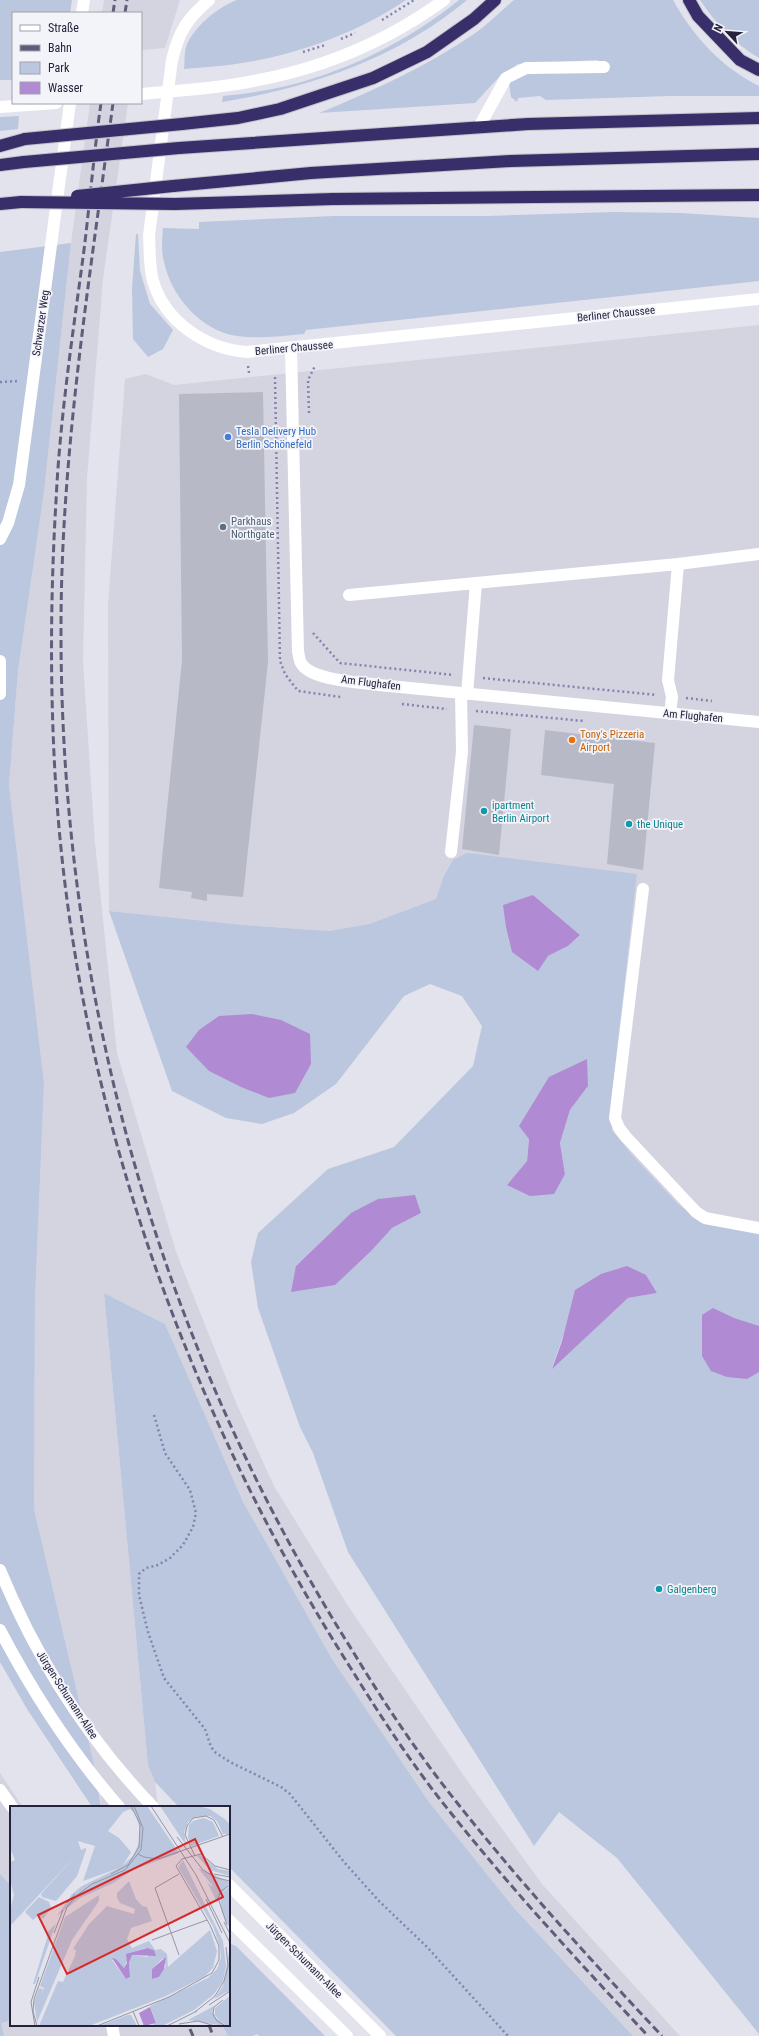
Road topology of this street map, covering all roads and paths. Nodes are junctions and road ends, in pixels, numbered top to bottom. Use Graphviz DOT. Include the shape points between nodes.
graph roads {
  1 [pos="84,0"];
  2 [pos="209,0"];
  3 [pos="414,0"];
  4 [pos="444,0"];
  5 [pos="495,0"];
  6 [pos="689,0"];
  7 [pos="82,12"];
  8 [pos="379,22"];
  9 [pos="359,31"];
  10 [pos="339,40"];
  11 [pos="332,43"];
  12 [pos="298,54"];
  13 [pos="604,66"];
  14 [pos="759,70"];
  15 [pos="142,94"];
  16 [pos="47,104"];
  17 [pos="70,104"];
  18 [pos="0,107"];
  19 [pos="759,118"];
  20 [pos="479,127"];
  21 [pos="0,146"];
  22 [pos="759,154"];
  23 [pos="0,165"];
  24 [pos="759,195"];
  25 [pos="20,202"];
  26 [pos="0,204"];
  27 [pos="759,299"];
  28 [pos="291,348"];
  29 [pos="314,366"];
  30 [pos="275,371"];
  31 [pos="309,420"];
  32 [pos="0,539"];
  33 [pos="759,554"];
  34 [pos="678,564"];
  35 [pos="476,583"];
  36 [pos="349,595"];
  37 [pos="312,625"];
  38 [pos="0,661"];
  39 [pos="469,677"];
  40 [pos="0,694"];
  41 [pos="464,694"];
  42 [pos="343,697"];
  43 [pos="672,697"];
  44 [pos="719,702"];
  45 [pos="398,703"];
  46 [pos="461,710"];
  47 [pos="670,714"];
  48 [pos="588,722"];
  49 [pos="759,722"];
  50 [pos="451,852"];
  51 [pos="643,889"];
  52 [pos="759,1228"];
  53 [pos="154,1415"];
  54 [pos="0,1570"];
  55 [pos="0,1630"];
  56 [pos="0,1790"];
  57 [pos="11,1806"];
  58 [pos="118,1806"];
  59 [pos="152,1806"];
  60 [pos="230,1886"];
  61 [pos="230,1921"];
  62 [pos="112,2026"];
  63 [pos="114,2036"];
  64 [pos="347,2036"];
  65 [pos="380,2036"];
  66 [pos="508,2036"];
  1 -- 7 [label="street"];
  2 -- 28 [label="street, Berliner Chaussee" via="191,16 176,43 172,60 149,235 154,282 170,314 191,333 237,351"];
  3 -- 8 [label="path"];
  4 -- 15 [label="street, bridge" via="375,42 284,76 216,87"];
  5 -- 21 [label="highway, bridge" via="474,19 427,52 373,78 280,109 238,118 25,139"];
  6 -- 14 [label="highway" via="698,16 740,60"];
  9 -- 10 [label="path"];
  11 -- 12 [label="path"];
  13 -- 20 [label="street" via="526,68 506,78"];
  16 -- 18 [label="street"];
  17 -- 32 [label="street, Schwarzer Weg" via="20,485"];
  19 -- 20 [label="highway"];
  20 -- 23 [label="highway, bridge" via="178,148"];
  22 -- 25 [label="highway, bridge" via="481,163 311,173"];
  24 -- 25 [label="highway, bridge" via="333,199 175,204"];
  25 -- 26 [label="highway"];
  27 -- 28 [label="street, Berliner Chaussee"];
  28 -- 41 [label="street, Am Flughafen" via="298,651 301,664 309,672 319,676"];
  29 -- 31 [label="path" via="308,380"];
  30 -- 42 [label="path" via="280,661 285,674 298,691"];
  33 -- 34 [label="street"];
  34 -- 35 [label="street"];
  34 -- 43 [label="street" via="668,680"];
  35 -- 36 [label="street"];
  35 -- 39 [label="street"];
  37 -- 39 [label="path" via="312,633 340,663"];
  38 -- 40 [label="street"];
  39 -- 41 [label="street"];
  39 -- 43 [label="path"];
  41 -- 46 [label="street"];
  41 -- 47 [label="street, Am Flughafen"];
  43 -- 44 [label="path"];
  43 -- 47 [label="street"];
  45 -- 46 [label="path"];
  46 -- 48 [label="path"];
  46 -- 50 [label="street" via="462,752"];
  47 -- 49 [label="street, Am Flughafen"];
  51 -- 52 [label="street" via="615,1118 626,1137 696,1212 705,1218"];
  53 -- 66 [label="path" via="165,1453 190,1490 196,1513 193,1527 183,1545 170,1558 146,1568 139,1574 139,1595 148,1632 164,1678 201,1724 216,1753 290,1794 379,1901 427,1947"];
  54 -- 59 [label="street, Jürgen-Schumann-Allee" via="41,1657 62,1691 110,1758"];
  55 -- 58 [label="street" via="14,1658 63,1736"];
  56 -- 57 [label="street"];
  60 -- 65 [label="street, Jürgen-Schumann-Allee"];
  61 -- 64 [label="street, Jürgen-Schumann-Allee"];
  62 -- 63 [label="street"];
}
